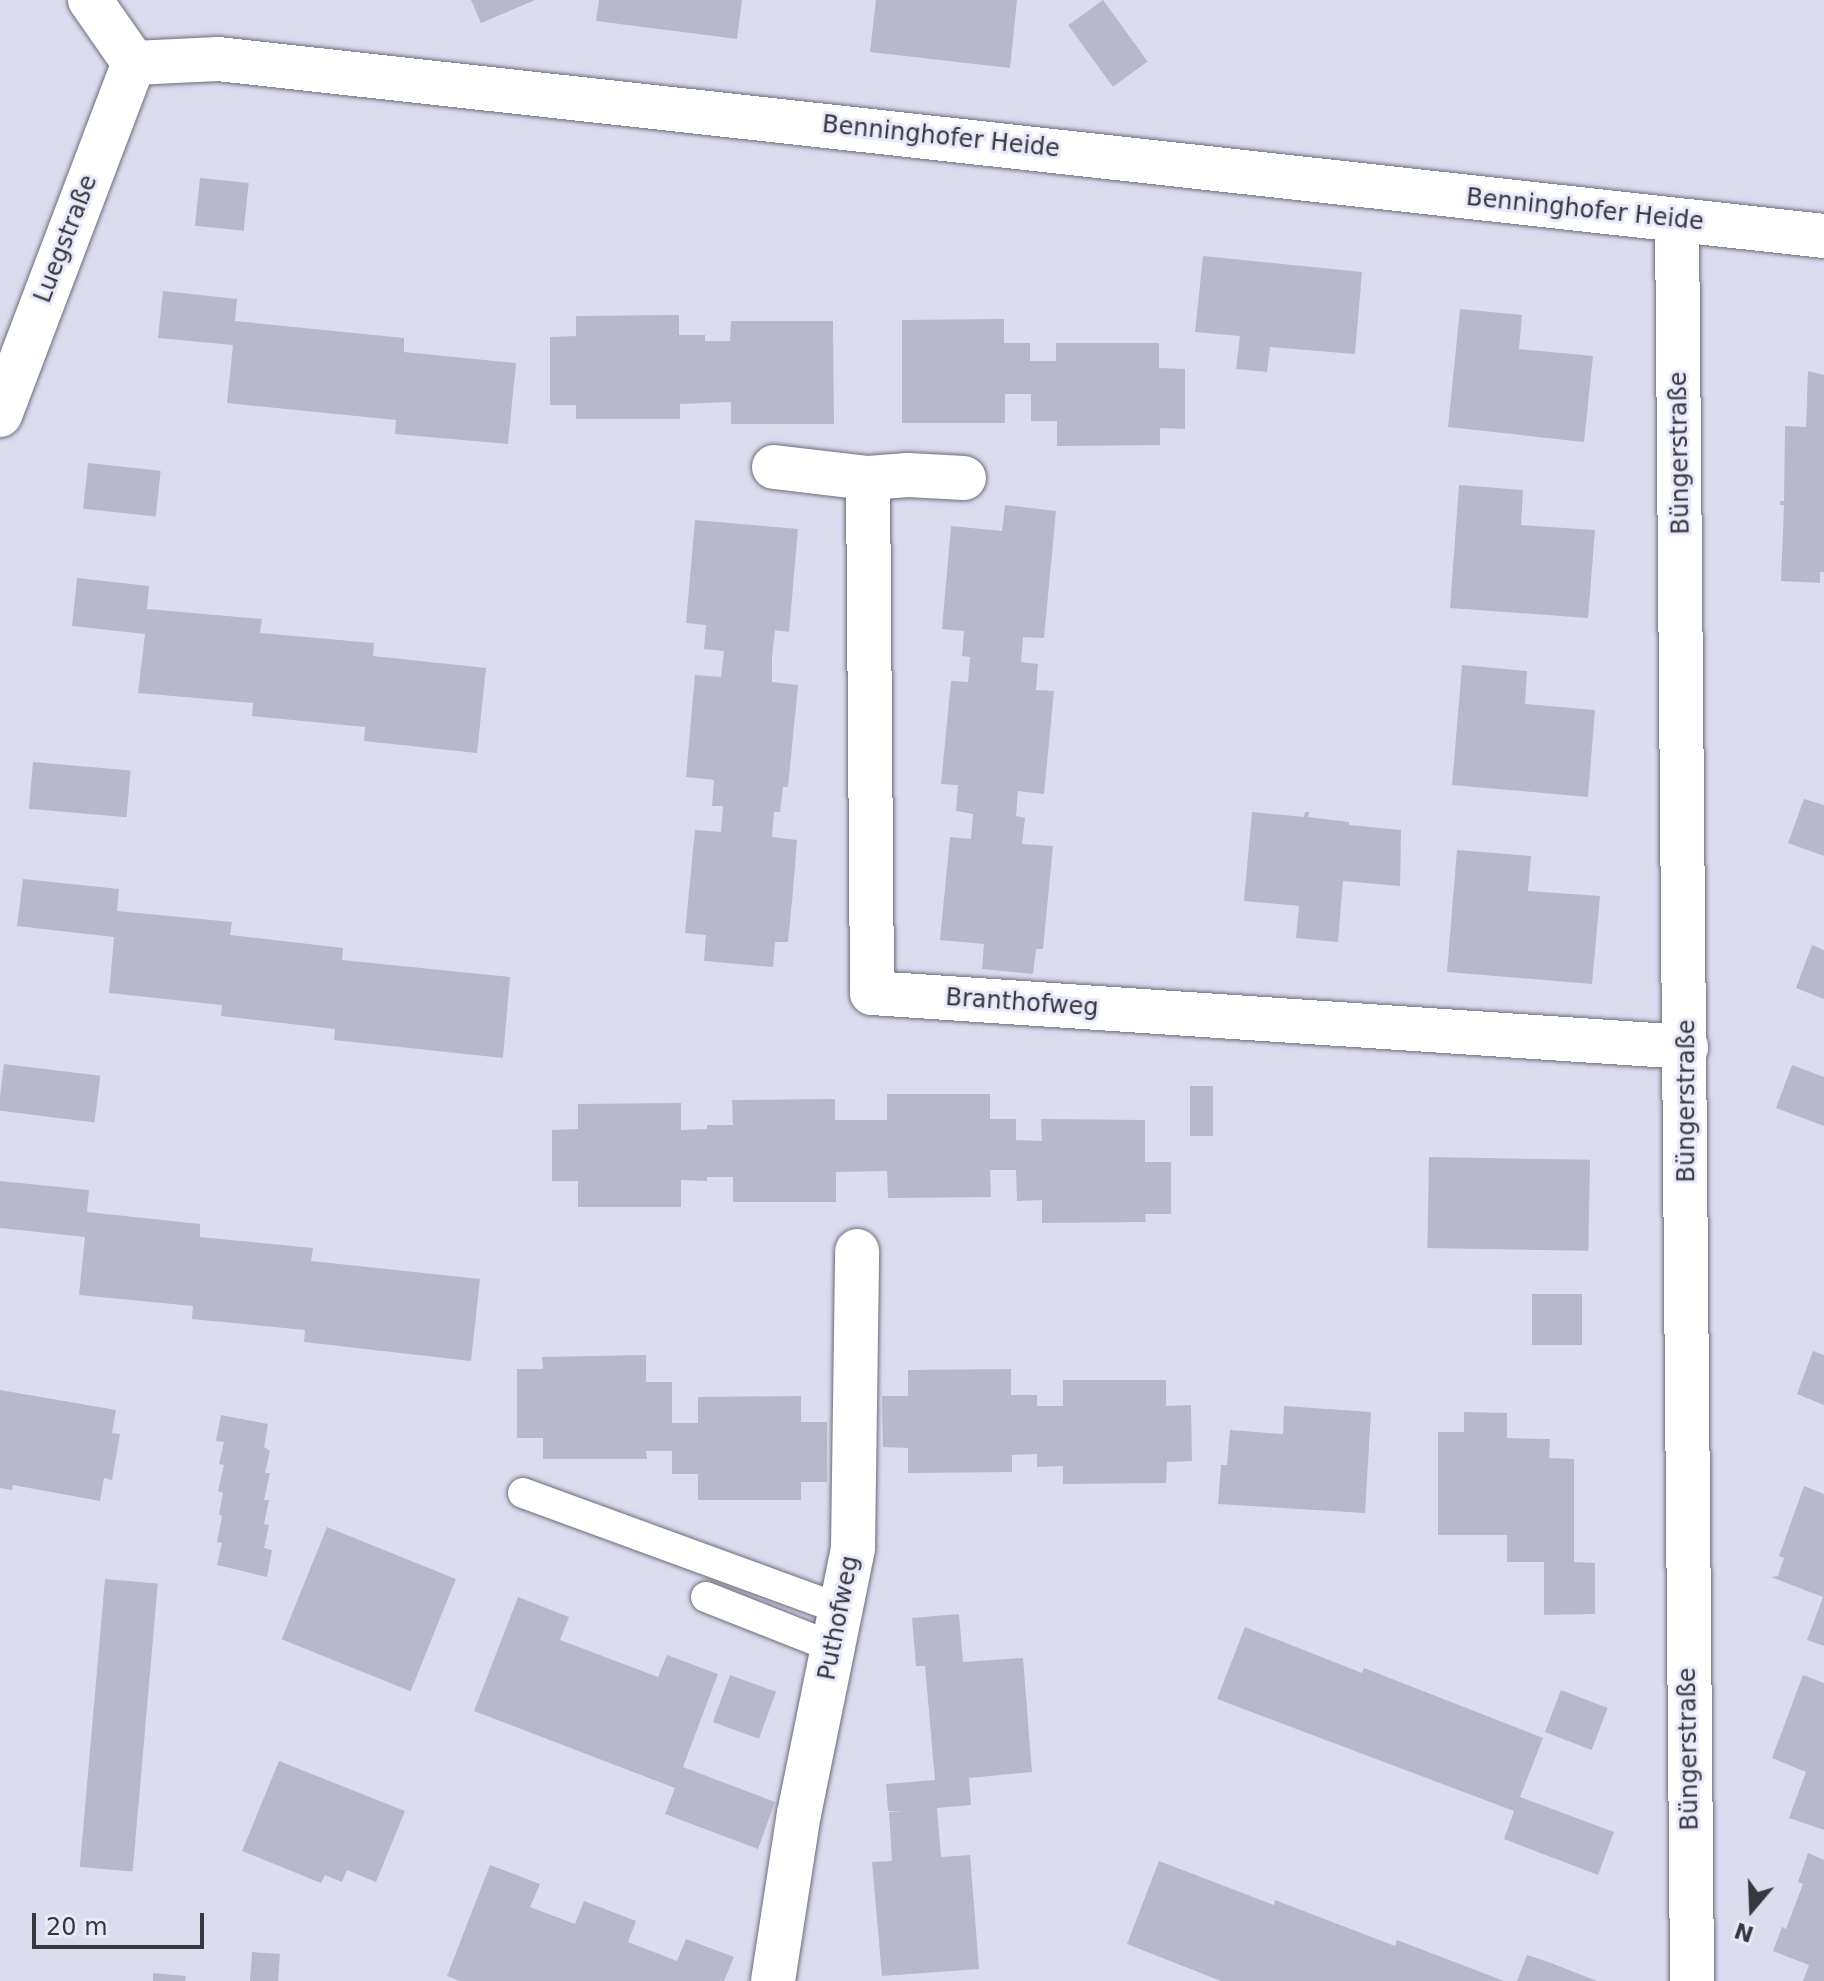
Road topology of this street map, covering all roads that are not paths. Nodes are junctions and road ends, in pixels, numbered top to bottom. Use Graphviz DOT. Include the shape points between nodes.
graph roads {
  1 [pos="90,0"];
  2 [pos="134,63"];
  3 [pos="1677,221"];
  4 [pos="1824,236"];
  5 [pos="0,415"];
  6 [pos="774,467"];
  7 [pos="868,478"];
  8 [pos="964,478"];
  9 [pos="1686,1047"];
  10 [pos="857,1251"];
  11 [pos="523,1493"];
  12 [pos="706,1597"];
  13 [pos="839,1629"];
  14 [pos="773,1981"];
  15 [pos="1692,1981"];
  1 -- 2 [label="street"];
  2 -- 3 [label="street, Benninghofer Heide" via="234,60"];
  2 -- 5 [label="street, Luegstraße"];
  3 -- 4 [label="street, Benninghofer Heide"];
  3 -- 9 [label="street, Büngerstraße"];
  6 -- 7 [label="street"];
  7 -- 8 [label="street"];
  7 -- 9 [label="street, Branthofweg" via="872,993"];
  9 -- 15 [label="street, Büngerstraße"];
  10 -- 13 [label="street, Puthofweg" via="853,1548"];
  11 -- 13 [label="lane"];
  12 -- 13 [label="lane"];
  13 -- 14 [label="street, Puthofweg" via="799,1814"];
}
